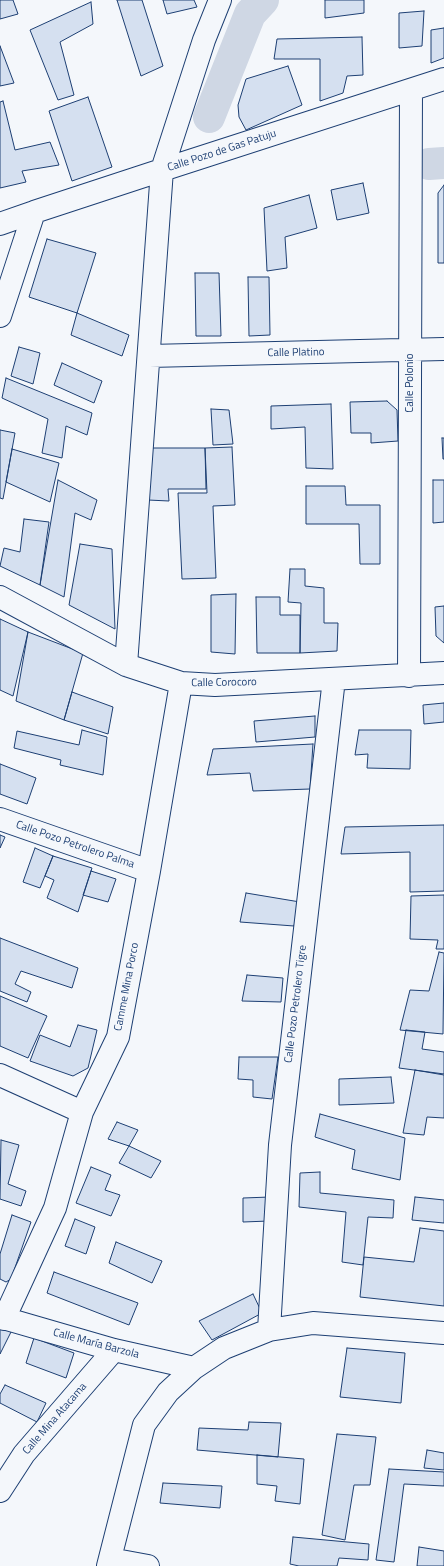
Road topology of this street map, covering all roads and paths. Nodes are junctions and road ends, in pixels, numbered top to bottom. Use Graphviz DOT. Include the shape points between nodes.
graph roads {
  1 [pos="220,0"];
  2 [pos="444,79"];
  3 [pos="411,90"];
  4 [pos="162,170"];
  5 [pos="34,212"];
  6 [pos="1,221"];
  7 [pos="8,268"];
  8 [pos="0,316"];
  9 [pos="444,349"];
  10 [pos="410,350"];
  11 [pos="149,356"];
  12 [pos="0,597"];
  13 [pos="126,665"];
  14 [pos="444,673"];
  15 [pos="409,676"];
  16 [pos="334,679"];
  17 [pos="181,683"];
  18 [pos="0,819"];
  19 [pos="149,871"];
  20 [pos="0,1075"];
  21 [pos="82,1112"];
  22 [pos="2,1318"];
  23 [pos="269,1330"];
  24 [pos="444,1332"];
  25 [pos="114,1350"];
  26 [pos="194,1368"];
  27 [pos="0,1491"];
  28 [pos="109,1563"];
  29 [pos="148,1566"];
  1 -- 4 [label="street" via="204,40"];
  2 -- 3 [label="street, Calle Pozo de Gas Patuju"];
  3 -- 4 [label="street, Calle Pozo de Gas Patuju"];
  3 -- 10 [label="street, Calle Polonio"];
  4 -- 5 [label="street, Calle Pozo de Gas Patuju"];
  4 -- 11 [label="street"];
  5 -- 6 [label="street, Calle Pozo de Gas Patuju"];
  5 -- 7 [label="street"];
  7 -- 8 [label="street"];
  9 -- 10 [label="street, Calle Platino"];
  10 -- 11 [label="street, Calle Platino"];
  10 -- 15 [label="street, Calle Polonio"];
  11 -- 13 [label="street"];
  12 -- 13 [label="street, Calle Corocoro"];
  13 -- 17 [label="street, Calle Corocoro"];
  14 -- 15 [label="street, Calle Corocoro"];
  15 -- 16 [label="street, Calle Corocoro"];
  16 -- 17 [label="street, Calle Corocoro" via="215,685"];
  16 -- 23 [label="street, Calle Pozo Petrolero Tigre" via="280,1145"];
  17 -- 19 [label="street, Camme Mina Porco"];
  18 -- 19 [label="street, Calle Pozo Petrolero Palma"];
  19 -- 21 [label="street, Camme Mina Porco" via="118,1037"];
  20 -- 21 [label="street"];
  21 -- 22 [label="street, Camme Mina Porco" via="55,1208"];
  22 -- 25 [label="street, Calle María Barzola"];
  23 -- 24 [label="street" via="313,1323"];
  23 -- 26 [label="street" via="224,1348"];
  25 -- 26 [label="street, Calle María Barzola"];
  25 -- 27 [label="street, Calle Mina Atacama" via="24,1454"];
  26 -- 28 [label="street" via="168,1392 144,1425"];
  28 -- 29 [label="street"];
}
